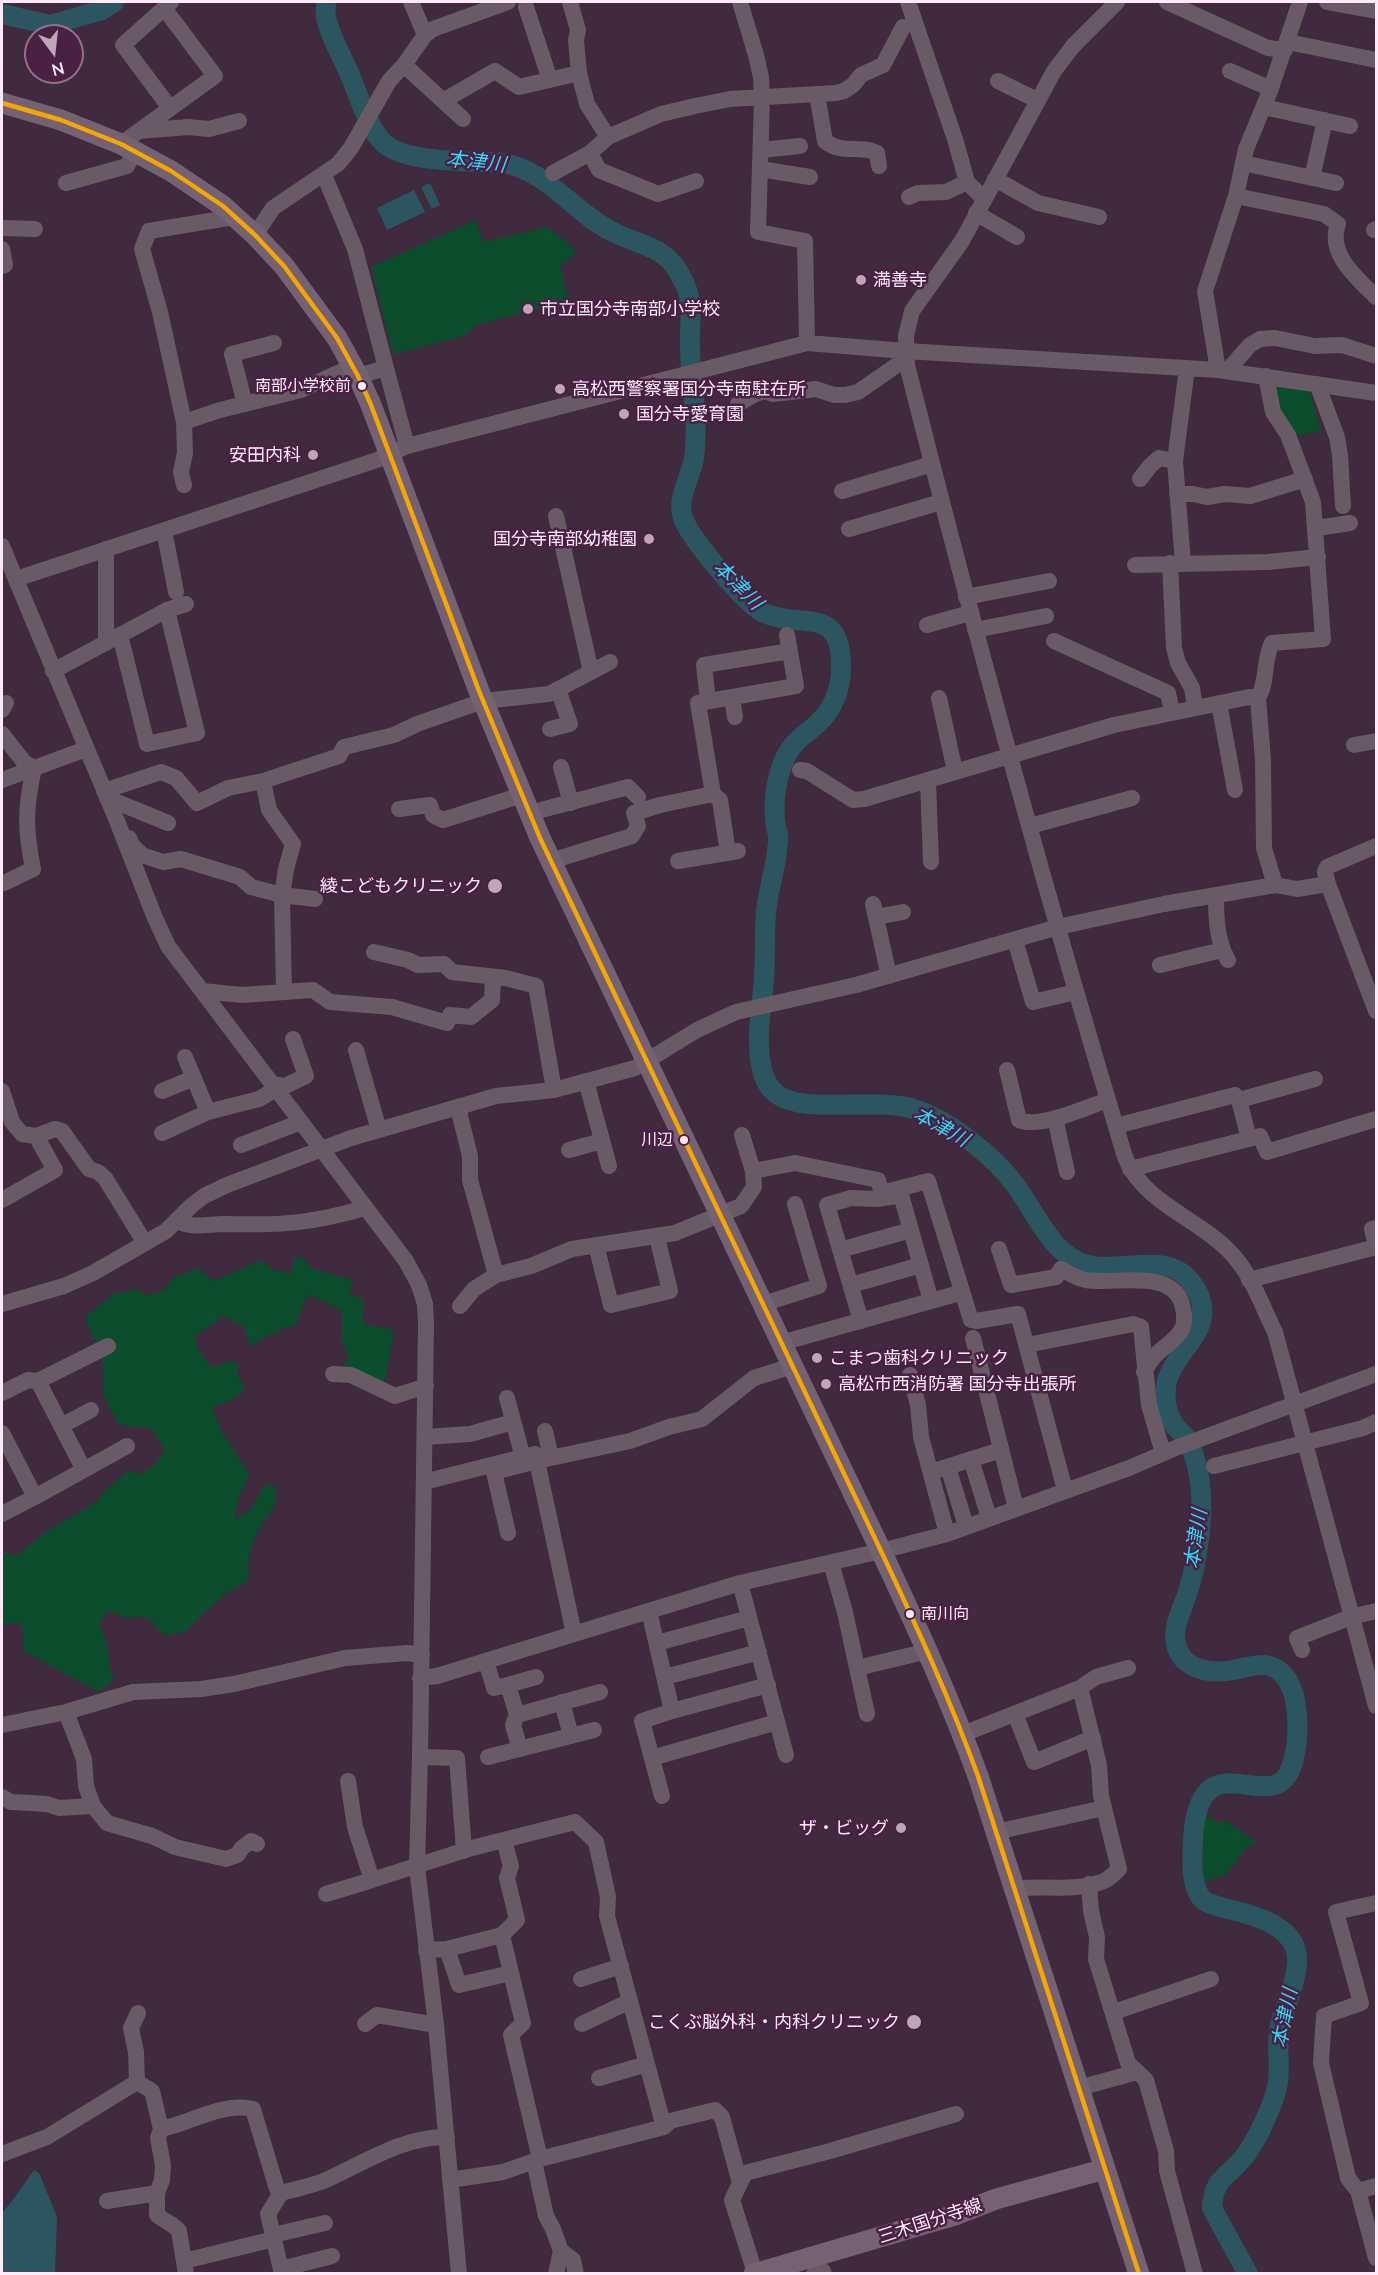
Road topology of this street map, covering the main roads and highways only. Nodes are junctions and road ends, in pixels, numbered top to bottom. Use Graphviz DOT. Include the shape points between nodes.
graph roads {
  1 [pos="2,103"];
  2 [pos="1105,2169"];
  3 [pos="757,2273"];
  4 [pos="1139,2274"];
  1 -- 2 [label="main road" via="132,142 222,206 255,235 312,301 337,338 398,450 483,701 551,861 881,1551 963,1734"];
  2 -- 3 [label="main road, 三木国分寺線"];
  2 -- 4 [label="main road"];
}
